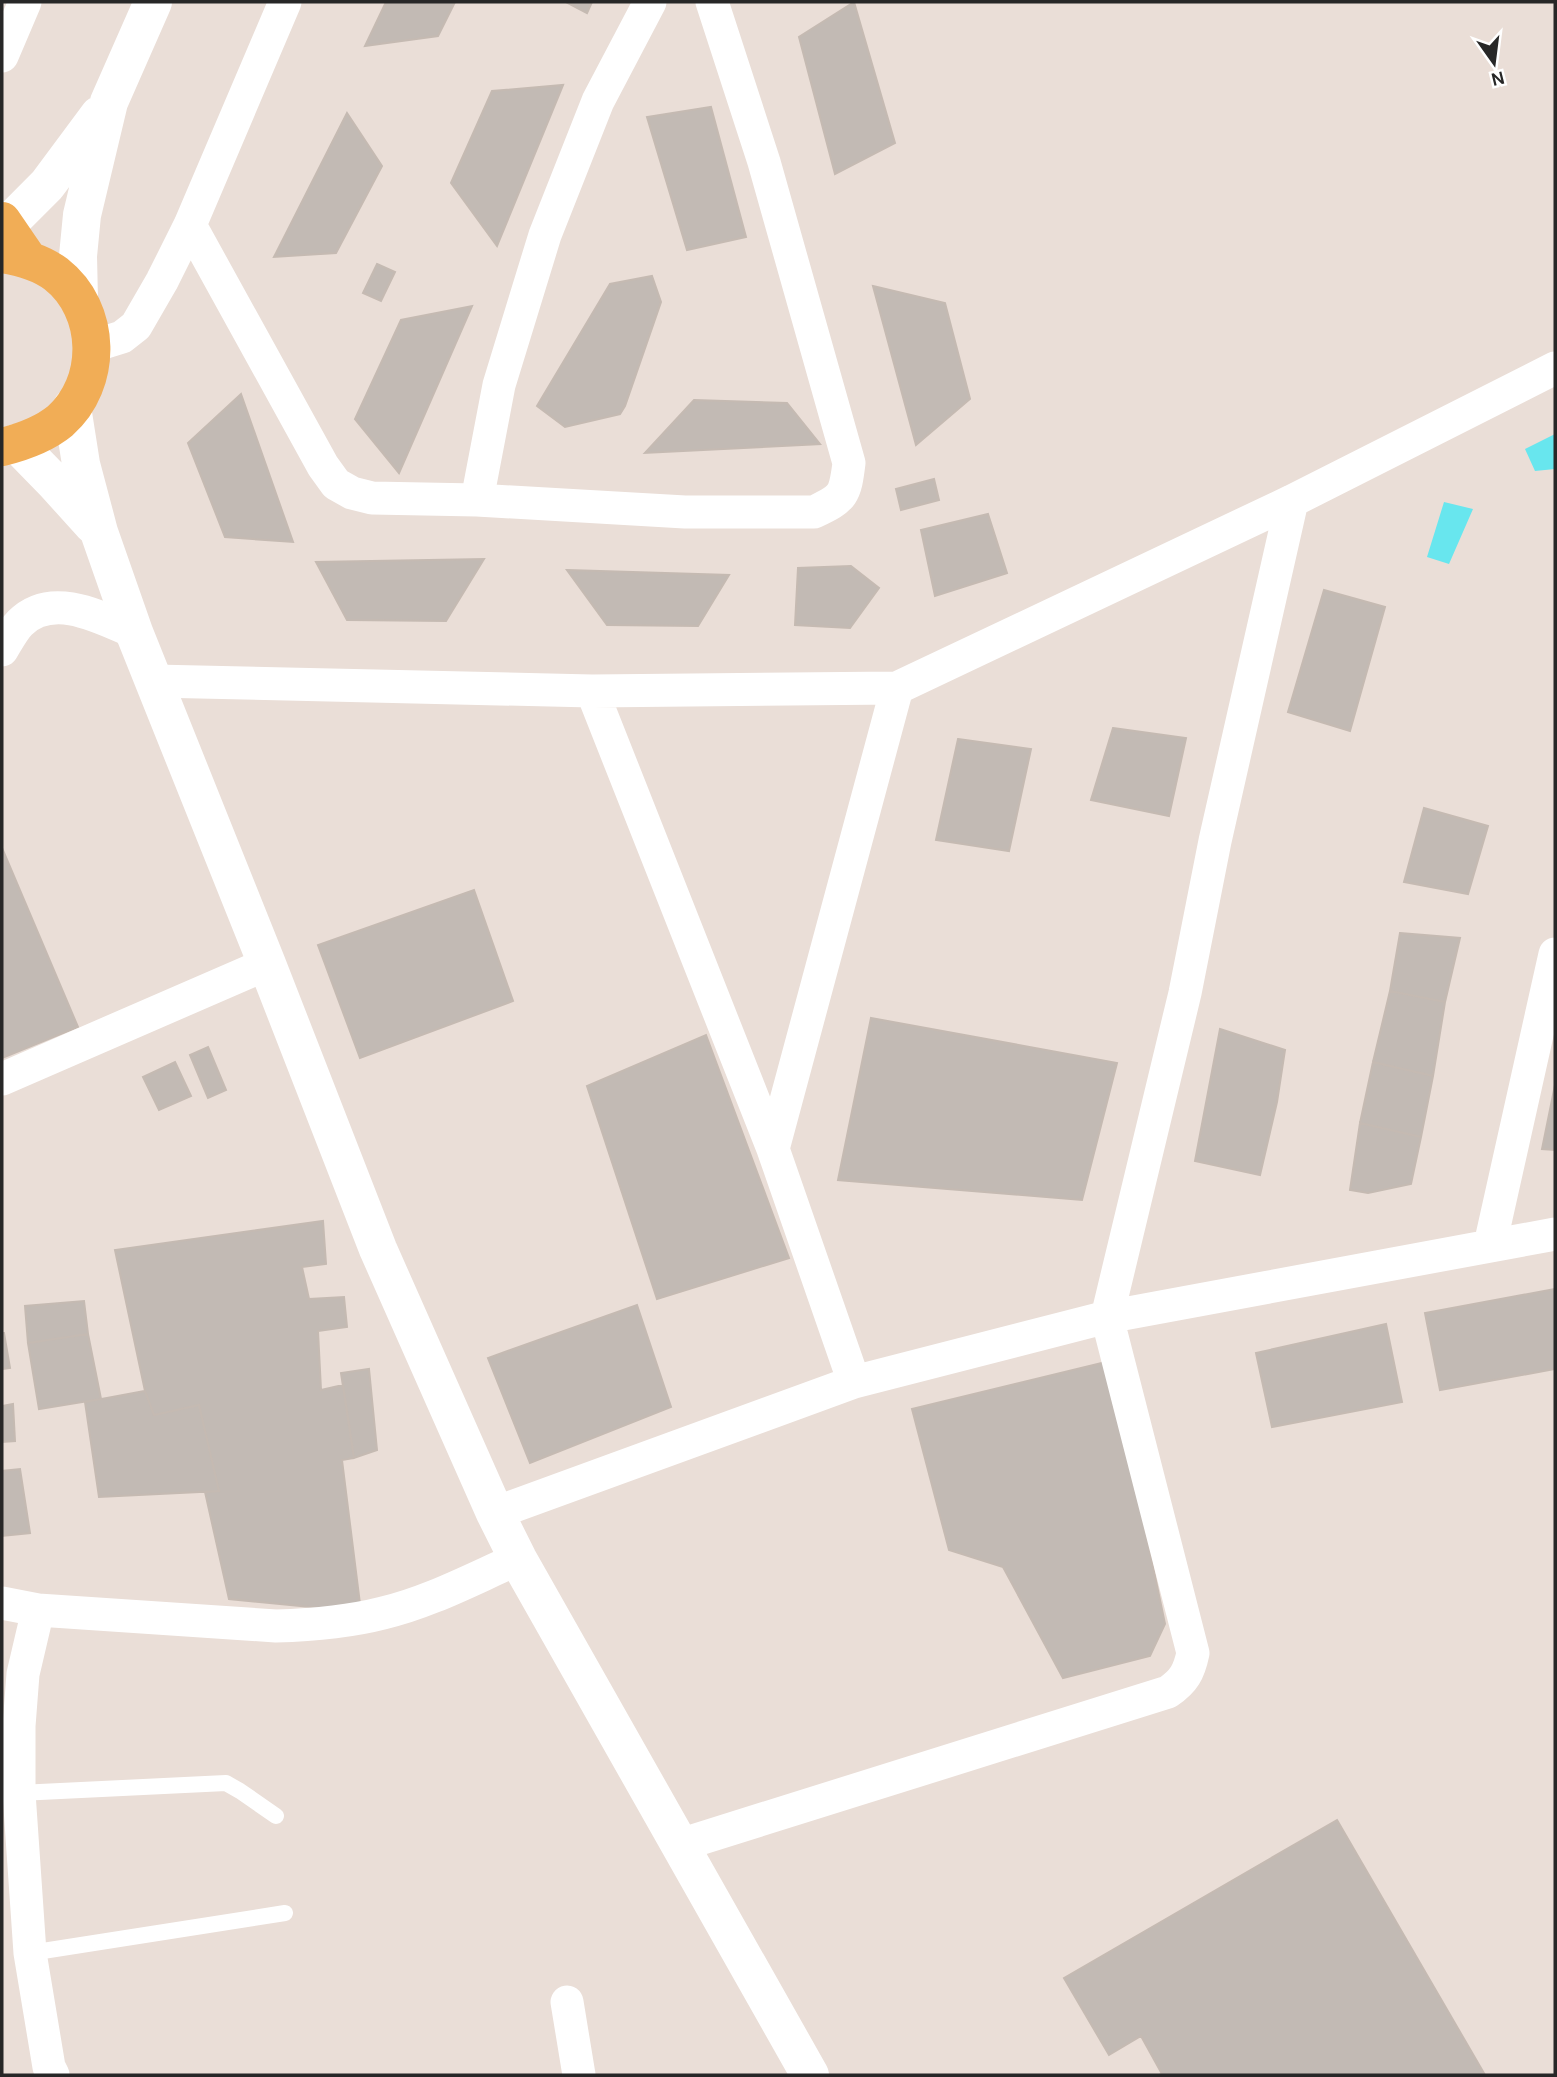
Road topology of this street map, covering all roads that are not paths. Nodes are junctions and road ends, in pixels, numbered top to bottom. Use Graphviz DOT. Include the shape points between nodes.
graph roads {
  1 [pos="25,2"];
  2 [pos="153,2"];
  3 [pos="285,2"];
  4 [pos="650,2"];
  5 [pos="712,2"];
  6 [pos="2,56"];
  7 [pos="109,102"];
  8 [pos="190,225"];
  9 [pos="8,238"];
  10 [pos="79,300"];
  11 [pos="93,346"];
  12 [pos="1555,368"];
  13 [pos="72,407"];
  14 [pos="9,445"];
  15 [pos="477,500"];
  16 [pos="1292,500"];
  17 [pos="99,532"];
  18 [pos="134,632"];
  19 [pos="2,650"];
  20 [pos="154,681"];
  21 [pos="897,688"];
  22 [pos="592,691"];
  23 [pos="1555,954"];
  24 [pos="267,964"];
  25 [pos="2,1079"];
  26 [pos="773,1149"];
  27 [pos="1555,1234"];
  28 [pos="1490,1245"];
  29 [pos="1108,1317"];
  30 [pos="854,1382"];
  31 [pos="495,1513"];
  32 [pos="518,1559"];
  33 [pos="2,1603"];
  34 [pos="38,1610"];
  35 [pos="19,1793"];
  36 [pos="276,1816"];
  37 [pos="680,1846"];
  38 [pos="285,1913"];
  39 [pos="30,1953"];
  40 [pos="567,2003"];
  41 [pos="53,2075"];
  42 [pos="579,2075"];
  43 [pos="810,2075"];
  1 -- 6 [label="street"];
  2 -- 7 [label="street"];
  3 -- 8 [label="street"];
  4 -- 15 [label="street" via="598,101 545,235 499,385"];
  5 -- 15 [label="street" via="764,162 849,463 845,491 814,512 685,512"];
  7 -- 9 [label="street"];
  7 -- 10 [label="street" via="82,215"];
  8 -- 11 [label="street" via="136,326 122,337"];
  8 -- 15 [label="street" via="336,484 372,498"];
  9 -- 10 [label="main road" via="57,275"];
  10 -- 11 [label="main road"];
  11 -- 13 [label="main road"];
  12 -- 16 [label="street"];
  13 -- 14 [label="main road" via="30,439"];
  13 -- 17 [label="street"];
  14 -- 17 [label="street" via="55,483"];
  16 -- 21 [label="street"];
  16 -- 29 [label="street" via="1185,993"];
  17 -- 18 [label="street"];
  18 -- 19 [label="street" via="84,611 57,607 19,623"];
  18 -- 20 [label="street"];
  20 -- 22 [label="street"];
  20 -- 24 [label="street"];
  21 -- 22 [label="street"];
  21 -- 26 [label="street"];
  22 -- 26 [label="street"];
  23 -- 28 [label="street"];
  24 -- 25 [label="street"];
  24 -- 31 [label="street" via="378,1249"];
  26 -- 30 [label="street"];
  27 -- 28 [label="street"];
  28 -- 29 [label="street"];
  29 -- 30 [label="street"];
  29 -- 37 [label="street" via="1193,1653 1181,1683 1160,1695"];
  30 -- 31 [label="street"];
  31 -- 32 [label="street"];
  32 -- 34 [label="street" via="396,1610 315,1625"];
  32 -- 37 [label="street"];
  33 -- 34 [label="street"];
  34 -- 35 [label="street" via="23,1674"];
  35 -- 36 [label="lane" via="226,1783"];
  35 -- 39 [label="street"];
  37 -- 43 [label="street"];
  38 -- 39 [label="lane"];
  39 -- 41 [label="street"];
  40 -- 42 [label="street"];
}
